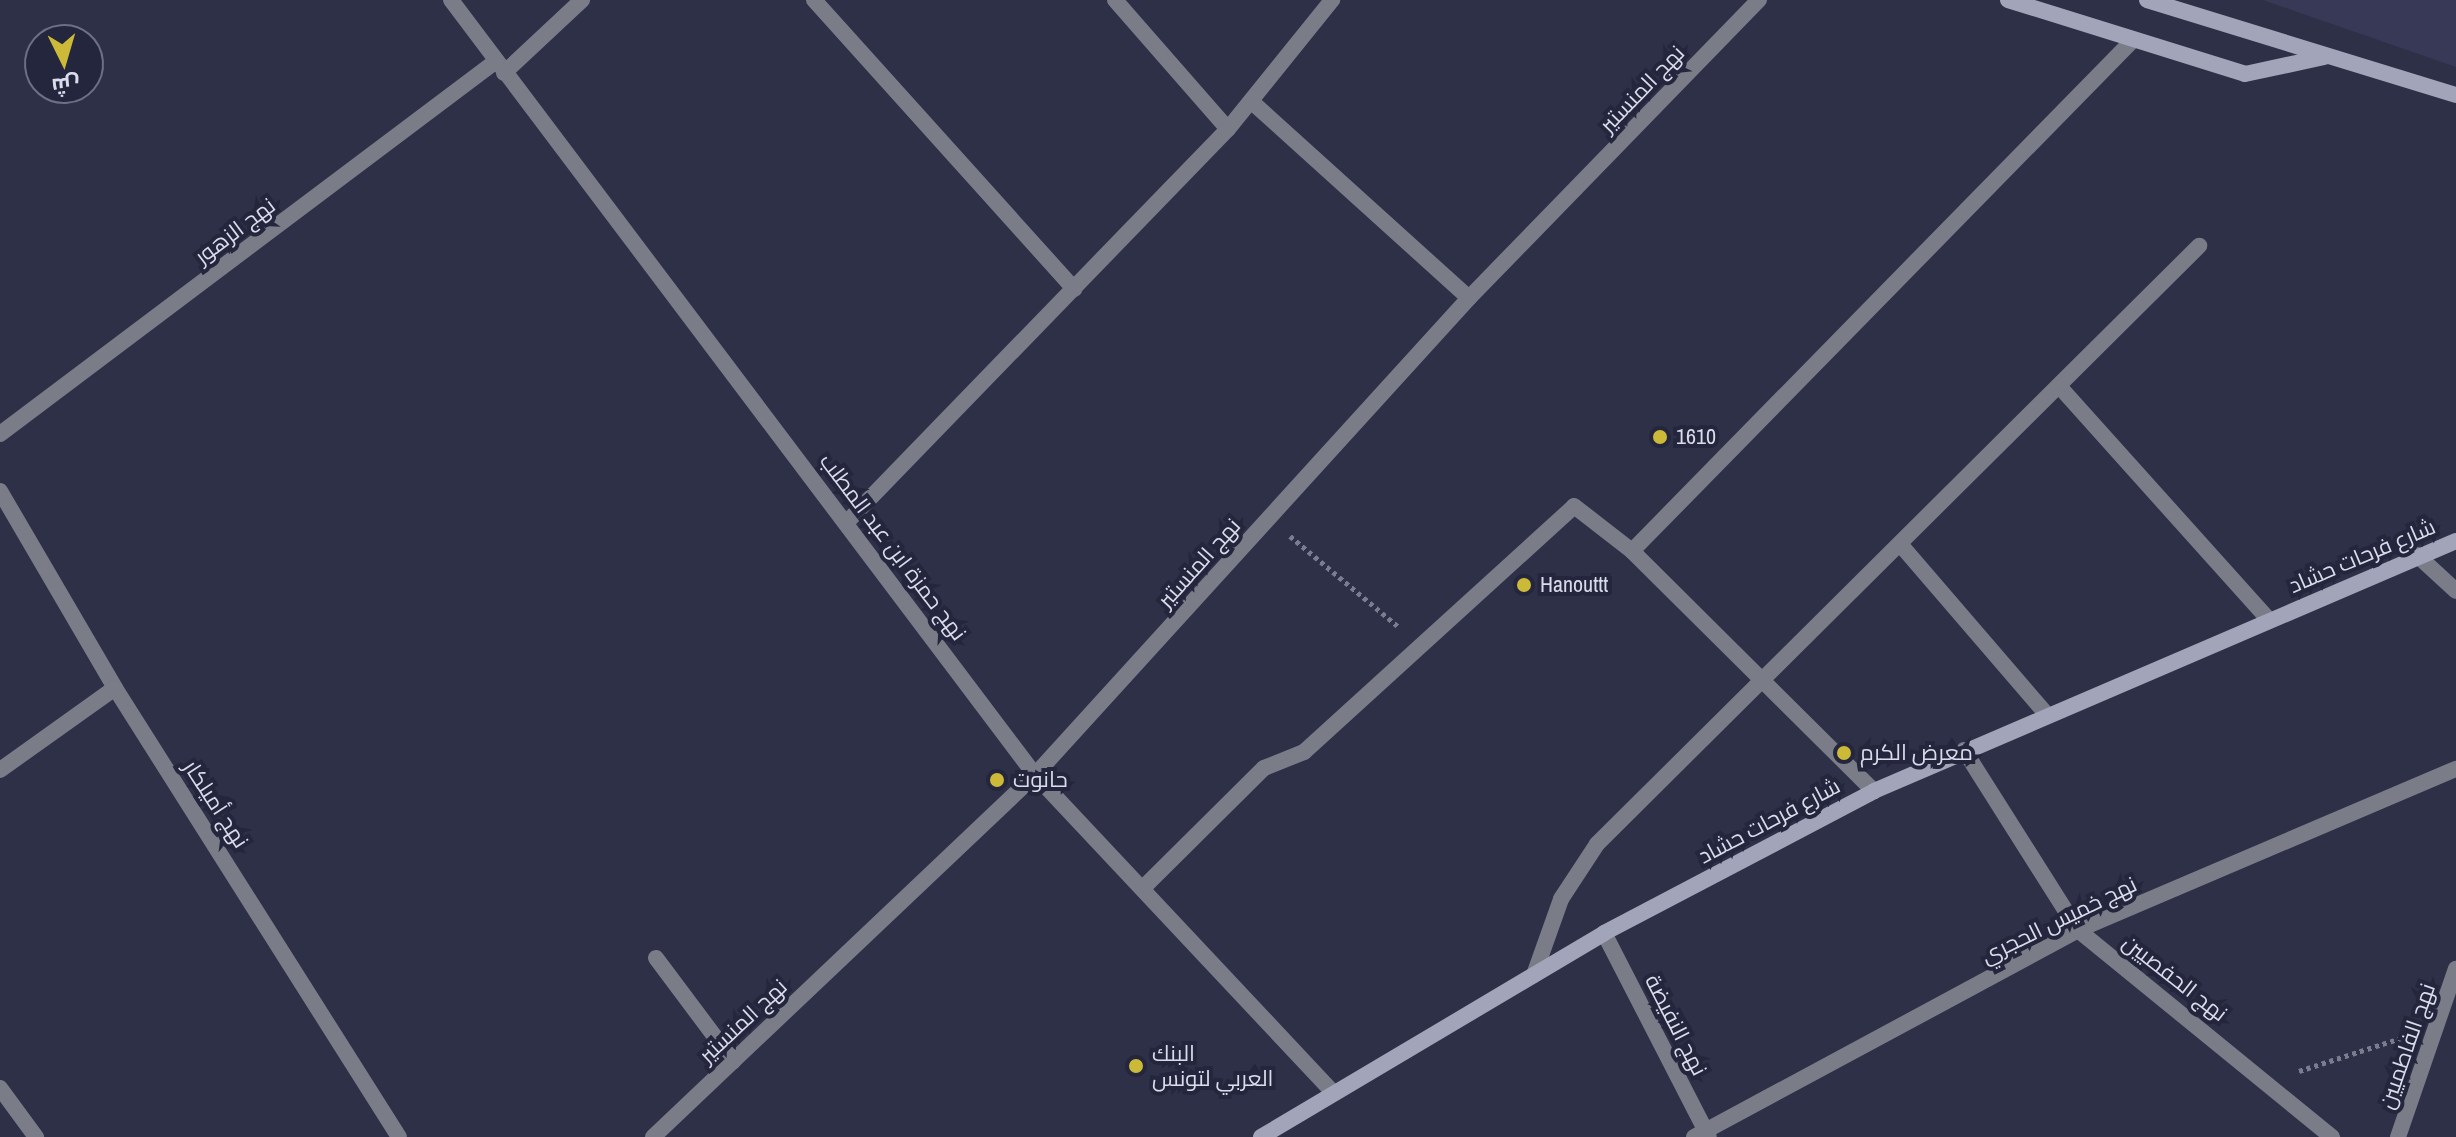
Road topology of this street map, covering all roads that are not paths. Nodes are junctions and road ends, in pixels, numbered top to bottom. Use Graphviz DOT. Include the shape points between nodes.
graph roads {
  1 [pos="451,0"];
  2 [pos="582,0"];
  3 [pos="814,0"];
  4 [pos="1115,0"];
  5 [pos="1332,0"];
  6 [pos="1759,0"];
  7 [pos="2008,0"];
  8 [pos="2147,0"];
  9 [pos="2131,42"];
  10 [pos="2324,57"];
  11 [pos="500,67"];
  12 [pos="2456,95"];
  13 [pos="1252,102"];
  14 [pos="1228,129"];
  15 [pos="2199,246"];
  16 [pos="1074,289"];
  17 [pos="1469,298"];
  18 [pos="2059,386"];
  19 [pos="0,434"];
  20 [pos="0,491"];
  21 [pos="847,522"];
  22 [pos="2456,541"];
  23 [pos="1900,544"];
  24 [pos="1632,551"];
  25 [pos="2417,555"];
  26 [pos="2456,591"];
  27 [pos="2269,620"];
  28 [pos="1761,685"];
  29 [pos="115,688"];
  30 [pos="2047,715"];
  31 [pos="1964,750"];
  32 [pos="2456,769"];
  33 [pos="0,770"];
  34 [pos="1035,775"];
  35 [pos="1874,791"];
  36 [pos="1143,888"];
  37 [pos="2078,930"];
  38 [pos="1604,933"];
  39 [pos="656,958"];
  40 [pos="2456,969"];
  41 [pos="1534,975"];
  42 [pos="733,1061"];
  43 [pos="0,1088"];
  44 [pos="1333,1092"];
  45 [pos="1703,1135"];
  46 [pos="36,1137"];
  47 [pos="399,1137"];
  48 [pos="653,1137"];
  49 [pos="1261,1137"];
  50 [pos="2332,1137"];
  51 [pos="2398,1137"];
  1 -- 11 [label="street, نهج حمزة ابن عبد المطلب"];
  2 -- 11 [label="street, نهج الزهور"];
  3 -- 16 [label="street"];
  4 -- 14 [label="street"];
  5 -- 13 [label="street"];
  6 -- 17 [label="street, نهج المنستير"];
  7 -- 9 [label="street"];
  8 -- 10 [label="street"];
  9 -- 10 [label="street" via="2255,75"];
  9 -- 24 [label="street"];
  10 -- 12 [label="street"];
  11 -- 19 [label="street, نهج الزهور"];
  11 -- 21 [label="street, نهج حمزة ابن عبد المطلب"];
  13 -- 14 [label="street"];
  13 -- 17 [label="street"];
  14 -- 16 [label="street"];
  15 -- 18 [label="street"];
  16 -- 21 [label="street"];
  17 -- 34 [label="street, نهج المنستير"];
  18 -- 23 [label="street"];
  18 -- 27 [label="street"];
  20 -- 29 [label="street, نهج أميلكار"];
  21 -- 34 [label="street, نهج حمزة ابن عبد المطلب"];
  22 -- 25 [label="street, شارع فرحات حشاد"];
  23 -- 28 [label="street"];
  23 -- 30 [label="street"];
  24 -- 28 [label="street"];
  24 -- 36 [label="street" via="1585,509 1568,508 1304,752 1264,768"];
  25 -- 26 [label="street"];
  25 -- 27 [label="street, شارع فرحات حشاد"];
  27 -- 30 [label="street, شارع فرحات حشاد"];
  28 -- 35 [label="street"];
  28 -- 41 [label="street" via="1597,844 1561,899"];
  29 -- 33 [label="street"];
  29 -- 47 [label="street, نهج أميلكار"];
  30 -- 31 [label="street, شارع فرحات حشاد"];
  31 -- 35 [label="street, شارع فرحات حشاد"];
  31 -- 37 [label="street, نهج الحفصيين"];
  32 -- 37 [label="street, نهج خميس الحجري"];
  34 -- 36 [label="street, نهج حمزة ابن عبد المطلب"];
  34 -- 42 [label="street, نهج المنستير"];
  35 -- 38 [label="street, شارع فرحات حشاد"];
  36 -- 44 [label="street, نهج حمزة ابن عبد المطلب"];
  37 -- 45 [label="street, نهج خميس الحجري"];
  37 -- 50 [label="street, نهج الحفصيين" via="2270,1081"];
  38 -- 41 [label="street, شارع فرحات حشاد"];
  38 -- 45 [label="street, نهج النفيضة"];
  39 -- 42 [label="street"];
  40 -- 51 [label="street, نهج الفاطميين"];
  41 -- 44 [label="street, شارع فرحات حشاد"];
  42 -- 48 [label="street, نهج المنستير"];
  43 -- 46 [label="street"];
  44 -- 49 [label="street, شارع فرحات حشاد"];
}
